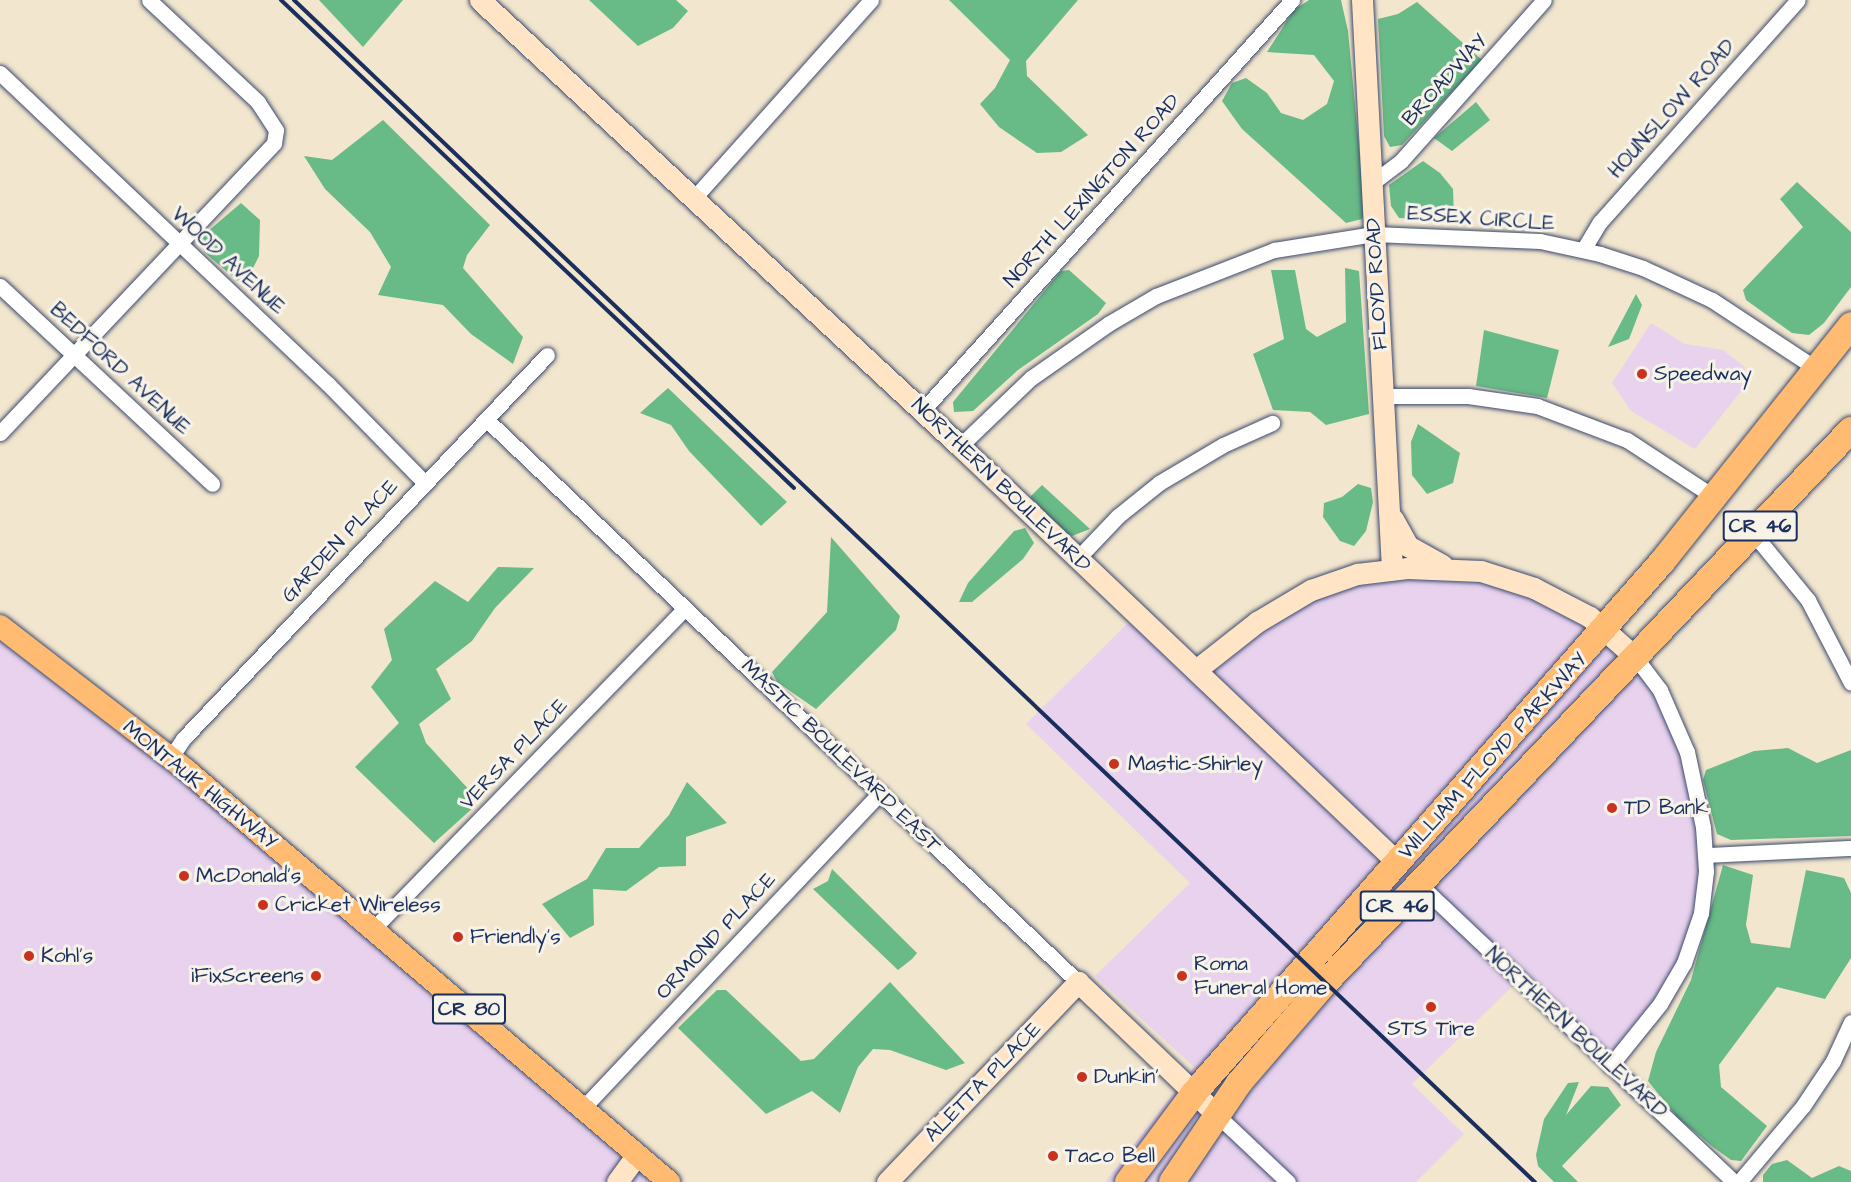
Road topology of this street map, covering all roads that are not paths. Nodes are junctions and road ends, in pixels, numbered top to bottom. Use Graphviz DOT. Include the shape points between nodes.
graph roads {
  1 [pos="149,0"];
  2 [pos="480,0"];
  3 [pos="871,0"];
  4 [pos="1292,0"];
  5 [pos="1362,0"];
  6 [pos="1544,0"];
  7 [pos="1798,0"];
  8 [pos="0,73"];
  9 [pos="1372,183"];
  10 [pos="695,197"];
  11 [pos="1374,234"];
  12 [pos="178,244"];
  13 [pos="1583,250"];
  14 [pos="0,286"];
  15 [pos="1851,325"];
  16 [pos="74,355"];
  17 [pos="547,355"];
  18 [pos="1815,368"];
  19 [pos="1383,396"];
  20 [pos="923,410"];
  21 [pos="487,420"];
  22 [pos="1272,423"];
  23 [pos="1851,430"];
  24 [pos="0,433"];
  25 [pos="960,446"];
  26 [pos="424,482"];
  27 [pos="212,484"];
  28 [pos="1714,497"];
  29 [pos="1389,507"];
  30 [pos="1753,534"];
  31 [pos="1078,558"];
  32 [pos="1445,567"];
  33 [pos="1392,569"];
  34 [pos="685,608"];
  35 [pos="0,626"];
  36 [pos="1604,628"];
  37 [pos="1635,657"];
  38 [pos="1196,670"];
  39 [pos="1851,683"];
  40 [pos="169,760"];
  41 [pos="880,793"];
  42 [pos="1851,849"];
  43 [pos="1707,855"];
  44 [pos="1398,862"];
  45 [pos="1418,883"];
  46 [pos="374,928"];
  47 [pos="1078,982"];
  48 [pos="1851,1022"];
  49 [pos="1610,1066"];
  50 [pos="1194,1093"];
  51 [pos="584,1107"];
  52 [pos="1216,1114"];
  53 [pos="638,1154"];
  54 [pos="616,1182"];
  55 [pos="669,1182"];
  56 [pos="887,1182"];
  57 [pos="1128,1182"];
  58 [pos="1172,1182"];
  59 [pos="1288,1182"];
  60 [pos="1734,1182"];
  61 [pos="1740,1182"];
  1 -- 12 [label="street" via="258,102 276,130 274,142 262,158"];
  2 -- 10 [label="street, NORTHERN BOULEVARD"];
  3 -- 10 [label="street"];
  4 -- 20 [label="street, NORTH LEXINGTON ROAD"];
  5 -- 9 [label="street, FLOYD ROAD"];
  6 -- 9 [label="street, BROADWAY" via="1401,161"];
  7 -- 13 [label="street, HOUNSLOW ROAD" via="1600,222"];
  8 -- 12 [label="street, WOOD AVENUE"];
  9 -- 11 [label="street, FLOYD ROAD"];
  10 -- 20 [label="street, NORTHERN BOULEVARD"];
  11 -- 13 [label="street, ESSEX CIRCLE" via="1516,239"];
  11 -- 19 [label="street, FLOYD ROAD"];
  11 -- 25 [label="street, ESSEX CIRCLE" via="1274,250 1156,296 1031,378"];
  12 -- 16 [label="street"];
  12 -- 26 [label="street, WOOD AVENUE"];
  13 -- 18 [label="street, ESSEX CIRCLE" via="1644,268 1693,290 1752,324"];
  14 -- 16 [label="street, BEDFORD AVENUE"];
  15 -- 18 [label="highway, WILLIAM FLOYD PARKWAY / CR 46"];
  16 -- 24 [label="street"];
  16 -- 27 [label="street, BEDFORD AVENUE"];
  17 -- 21 [label="street, GARDEN PLACE"];
  18 -- 28 [label="highway, WILLIAM FLOYD PARKWAY / CR 46"];
  19 -- 28 [label="street" via="1468,396 1537,406 1627,440"];
  19 -- 29 [label="street, FLOYD ROAD"];
  20 -- 25 [label="street, NORTHERN BOULEVARD"];
  21 -- 26 [label="street, GARDEN PLACE"];
  21 -- 34 [label="street, MASTIC BOULEVARD EAST"];
  22 -- 31 [label="street" via="1223,445 1159,483 1118,516"];
  23 -- 30 [label="highway, WILLIAM FLOYD PARKWAY / CR 46"];
  25 -- 31 [label="street, NORTHERN BOULEVARD"];
  26 -- 40 [label="street, GARDEN PLACE" via="183,738"];
  28 -- 36 [label="highway, WILLIAM FLOYD PARKWAY / CR 46"];
  29 -- 32 [label="street" via="1408,546"];
  29 -- 33 [label="street, FLOYD ROAD"];
  30 -- 37 [label="highway, WILLIAM FLOYD PARKWAY / CR 46"];
  30 -- 39 [label="street" via="1808,600"];
  31 -- 38 [label="street, NORTHERN BOULEVARD"];
  32 -- 33 [label="street"];
  32 -- 36 [label="street" via="1481,571 1534,588"];
  33 -- 38 [label="street" via="1357,574 1298,596 1257,622"];
  34 -- 41 [label="street, MASTIC BOULEVARD EAST"];
  34 -- 46 [label="street, VERSA PLACE"];
  35 -- 40 [label="main road, MONTAUK HIGHWAY / CR 80"];
  36 -- 37 [label="street"];
  36 -- 44 [label="highway, WILLIAM FLOYD PARKWAY / CR 46"];
  37 -- 43 [label="street" via="1660,690 1682,738"];
  37 -- 45 [label="highway, WILLIAM FLOYD PARKWAY / CR 46"];
  38 -- 44 [label="street, NORTHERN BOULEVARD"];
  40 -- 46 [label="main road, MONTAUK HIGHWAY / CR 80" via="186,770"];
  41 -- 47 [label="street, MASTIC BOULEVARD EAST"];
  41 -- 51 [label="street, ORMOND PLACE"];
  42 -- 43 [label="street"];
  43 -- 49 [label="street" via="1701,913 1684,963 1660,1004"];
  44 -- 50 [label="highway, WILLIAM FLOYD PARKWAY / CR 46"];
  45 -- 49 [label="street, NORTHERN BOULEVARD"];
  45 -- 52 [label="highway, WILLIAM FLOYD PARKWAY / CR 46" via="1281,1032"];
  46 -- 51 [label="main road, MONTAUK HIGHWAY / CR 80"];
  47 -- 50 [label="street, MASTIC BOULEVARD EAST"];
  47 -- 56 [label="street, ALETTA PLACE"];
  48 -- 61 [label="street" via="1833,1060 1808,1098"];
  49 -- 60 [label="street, NORTHERN BOULEVARD"];
  50 -- 52 [label="street, MASTIC BOULEVARD EAST"];
  50 -- 57 [label="highway, WILLIAM FLOYD PARKWAY / CR 46"];
  51 -- 53 [label="main road, MONTAUK HIGHWAY / CR 80"];
  52 -- 58 [label="highway, WILLIAM FLOYD PARKWAY / CR 46"];
  52 -- 59 [label="street"];
  53 -- 54 [label="street"];
  53 -- 55 [label="main road, MONTAUK HIGHWAY / CR 80"];
}
